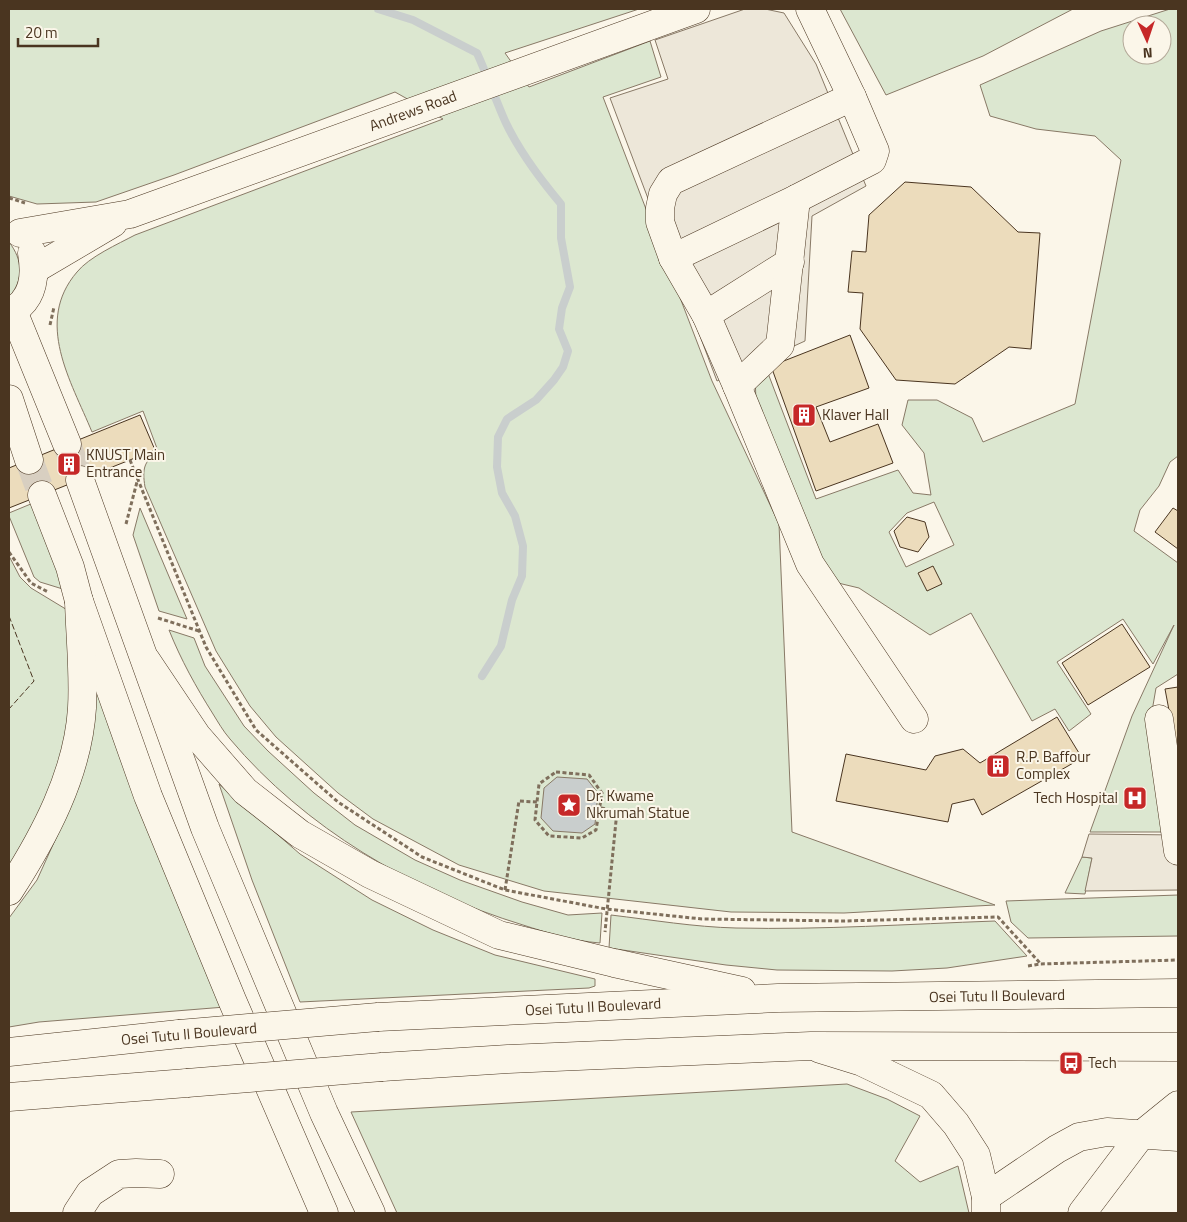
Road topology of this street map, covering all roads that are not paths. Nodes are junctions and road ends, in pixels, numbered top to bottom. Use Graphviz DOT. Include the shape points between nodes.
graph roads {
  1 [pos="810,9"];
  2 [pos="685,12"];
  3 [pos="852,97"];
  4 [pos="796,199"];
  5 [pos="130,214"];
  6 [pos="14,229"];
  7 [pos="672,258"];
  8 [pos="790,262"];
  9 [pos="35,269"];
  10 [pos="11,312"];
  11 [pos="706,316"];
  12 [pos="737,386"];
  13 [pos="9,399"];
  14 [pos="67,444"];
  15 [pos="29,460"];
  16 [pos="80,480"];
  17 [pos="42,495"];
  18 [pos="79,600"];
  19 [pos="146,660"];
  20 [pos="914,719"];
  21 [pos="1159,719"];
  22 [pos="1178,850"];
  23 [pos="9,891"];
  24 [pos="1178,993"];
  25 [pos="778,998"];
  26 [pos="811,1046"];
  27 [pos="1178,1047"];
  28 [pos="9,1052"];
  29 [pos="9,1097"];
  30 [pos="1178,1105"];
  31 [pos="1141,1135"];
  32 [pos="1178,1137"];
  33 [pos="160,1174"];
  34 [pos="986,1205"];
  35 [pos="77,1213"];
  36 [pos="324,1213"];
  37 [pos="371,1213"];
  38 [pos="1082,1213"];
  1 -- 3 [label="main road"];
  2 -- 5 [label="main road, Andrews Road"];
  3 -- 4 [label="main road" via="875,151 872,160"];
  3 -- 7 [label="main road" via="671,181 663,194 660,222"];
  4 -- 7 [label="main road"];
  4 -- 8 [label="main road"];
  5 -- 6 [label="main road, Andrews Road"];
  5 -- 9 [label="main road, Andrews Road"];
  6 -- 9 [label="main road" via="31,250"];
  7 -- 11 [label="main road"];
  8 -- 11 [label="main road"];
  8 -- 12 [label="main road" via="780,345"];
  9 -- 10 [label="main road" via="29,293"];
  10 -- 14 [label="main road"];
  11 -- 12 [label="main road"];
  12 -- 20 [label="main road" via="810,564"];
  13 -- 15 [label="main road"];
  16 -- 19 [label="main road"];
  17 -- 18 [label="main road"];
  18 -- 23 [label="main road" via="82,708 74,758 56,805"];
  18 -- 36 [label="main road" via="148,796"];
  19 -- 25 [label="main road" via="197,736 245,791 300,834 370,874 499,935"];
  19 -- 37 [label="main road" via="205,828 324,1113"];
  21 -- 22 [label="main road"];
  24 -- 25 [label="main road, Osei Tutu II Boulevard"];
  25 -- 28 [label="main road, Osei Tutu II Boulevard, bridge" via="378,1017"];
  26 -- 27 [label="main road"];
  26 -- 29 [label="main road, bridge" via="382,1067"];
  26 -- 34 [label="main road" via="862,1062 931,1094 976,1155"];
  30 -- 31 [label="main road"];
  31 -- 32 [label="main road"];
  31 -- 34 [label="main road" via="1107,1132 1079,1137 1057,1149"];
  31 -- 38 [label="main road"];
  33 -- 35 [label="main road" via="119,1174 90,1193"];
}
